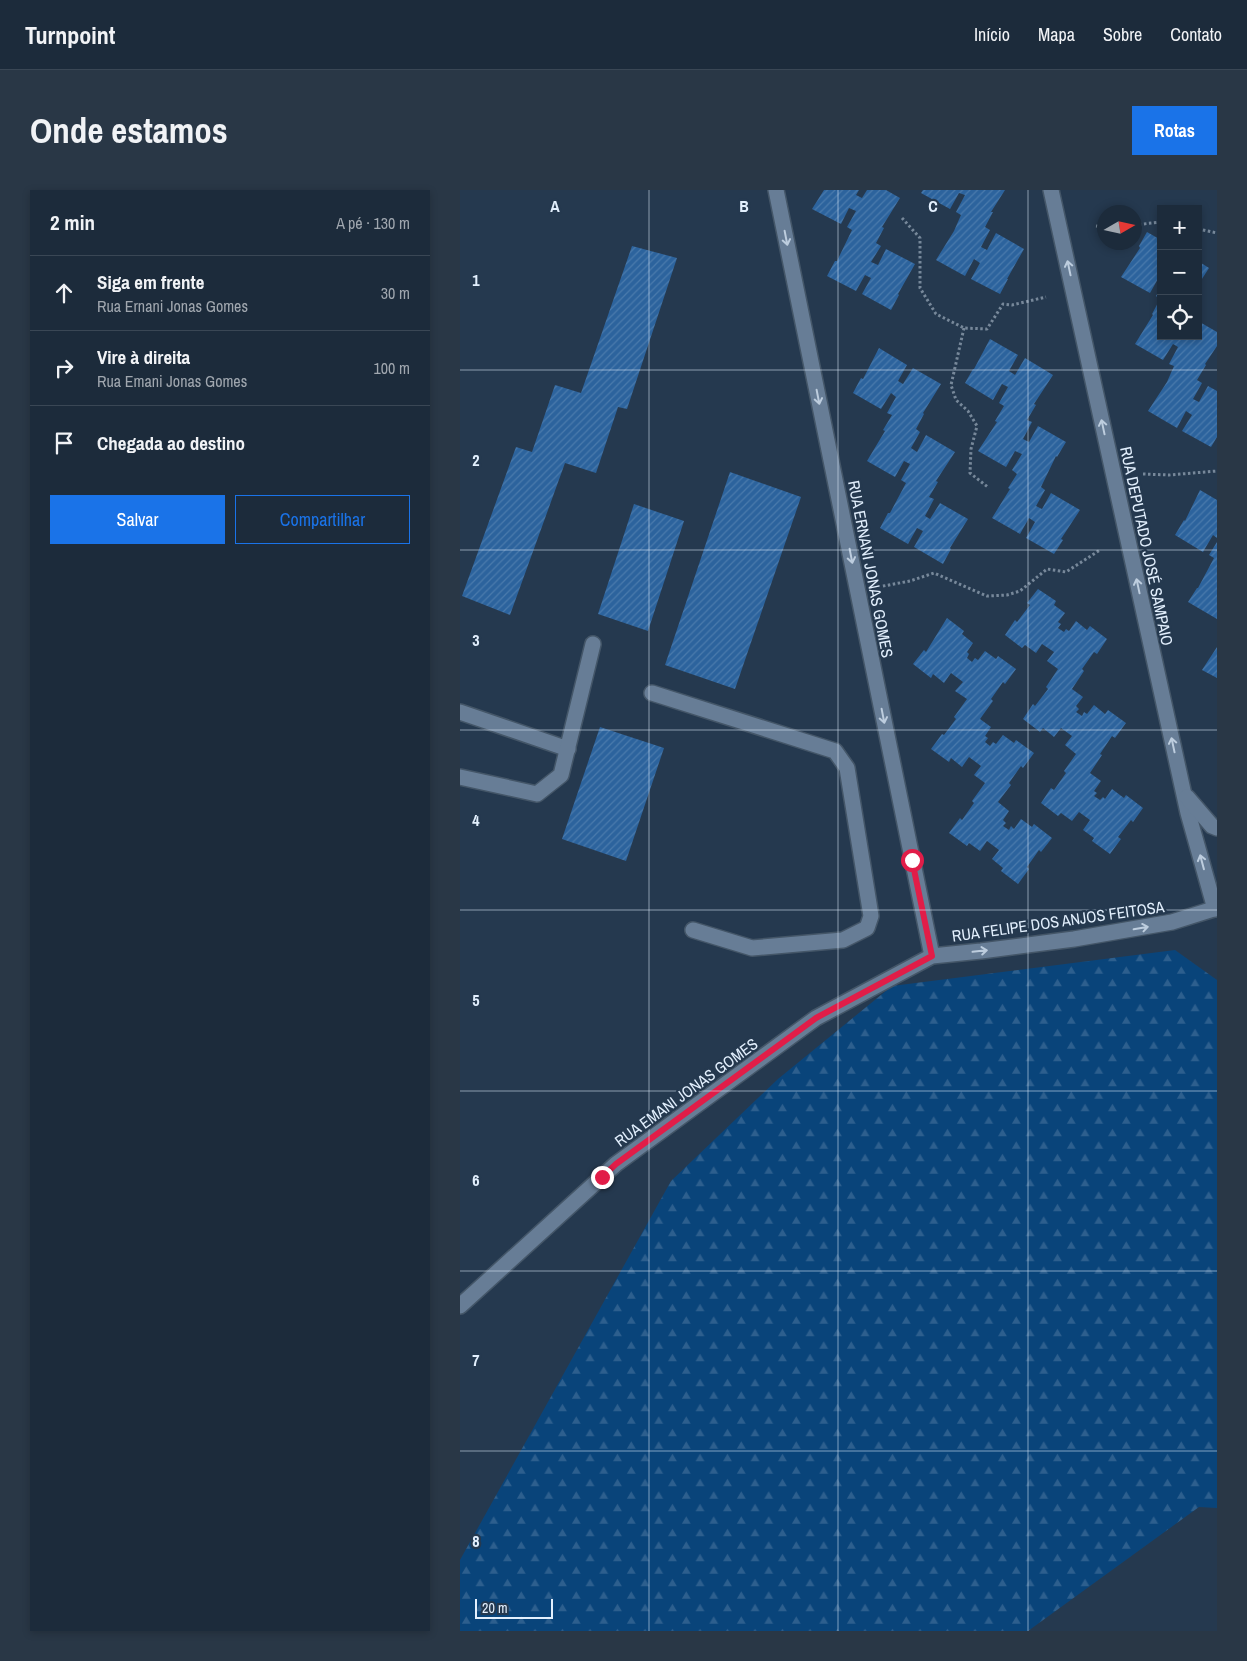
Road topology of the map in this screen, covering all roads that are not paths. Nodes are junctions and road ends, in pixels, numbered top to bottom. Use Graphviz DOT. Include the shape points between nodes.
graph roads {
  1 [pos="776,190"];
  2 [pos="1051,190"];
  3 [pos="593,644"];
  4 [pos="652,693"];
  5 [pos="460,712"];
  6 [pos="568,749"];
  7 [pos="460,777"];
  8 [pos="1184,792"];
  9 [pos="1217,828"];
  10 [pos="1216,908"];
  11 [pos="693,930"];
  12 [pos="932,956"];
  13 [pos="460,1306"];
  1 -- 12 [label="street, RUA ERNANI JONAS GOMES, one-way"];
  8 -- 2 [label="street, RUA DEPUTADO JOSÉ SAMPAIO, one-way"];
  3 -- 6 [label="street"];
  4 -- 11 [label="street" via="835,751 847,768 871,916 867,928 843,940 752,948"];
  5 -- 6 [label="street"];
  6 -- 7 [label="street" via="562,776 537,794"];
  8 -- 9 [label="street"];
  10 -- 8 [label="street, RUA DEPUTADO JOSÉ SAMPAIO, one-way"];
  12 -- 10 [label="street, RUA FELIPE DOS ANJOS FEITOSA, one-way" via="1074,939 1172,922"];
  12 -- 13 [label="street, RUA EMANI JONAS GOMES" via="816,1018 616,1164"];
}
